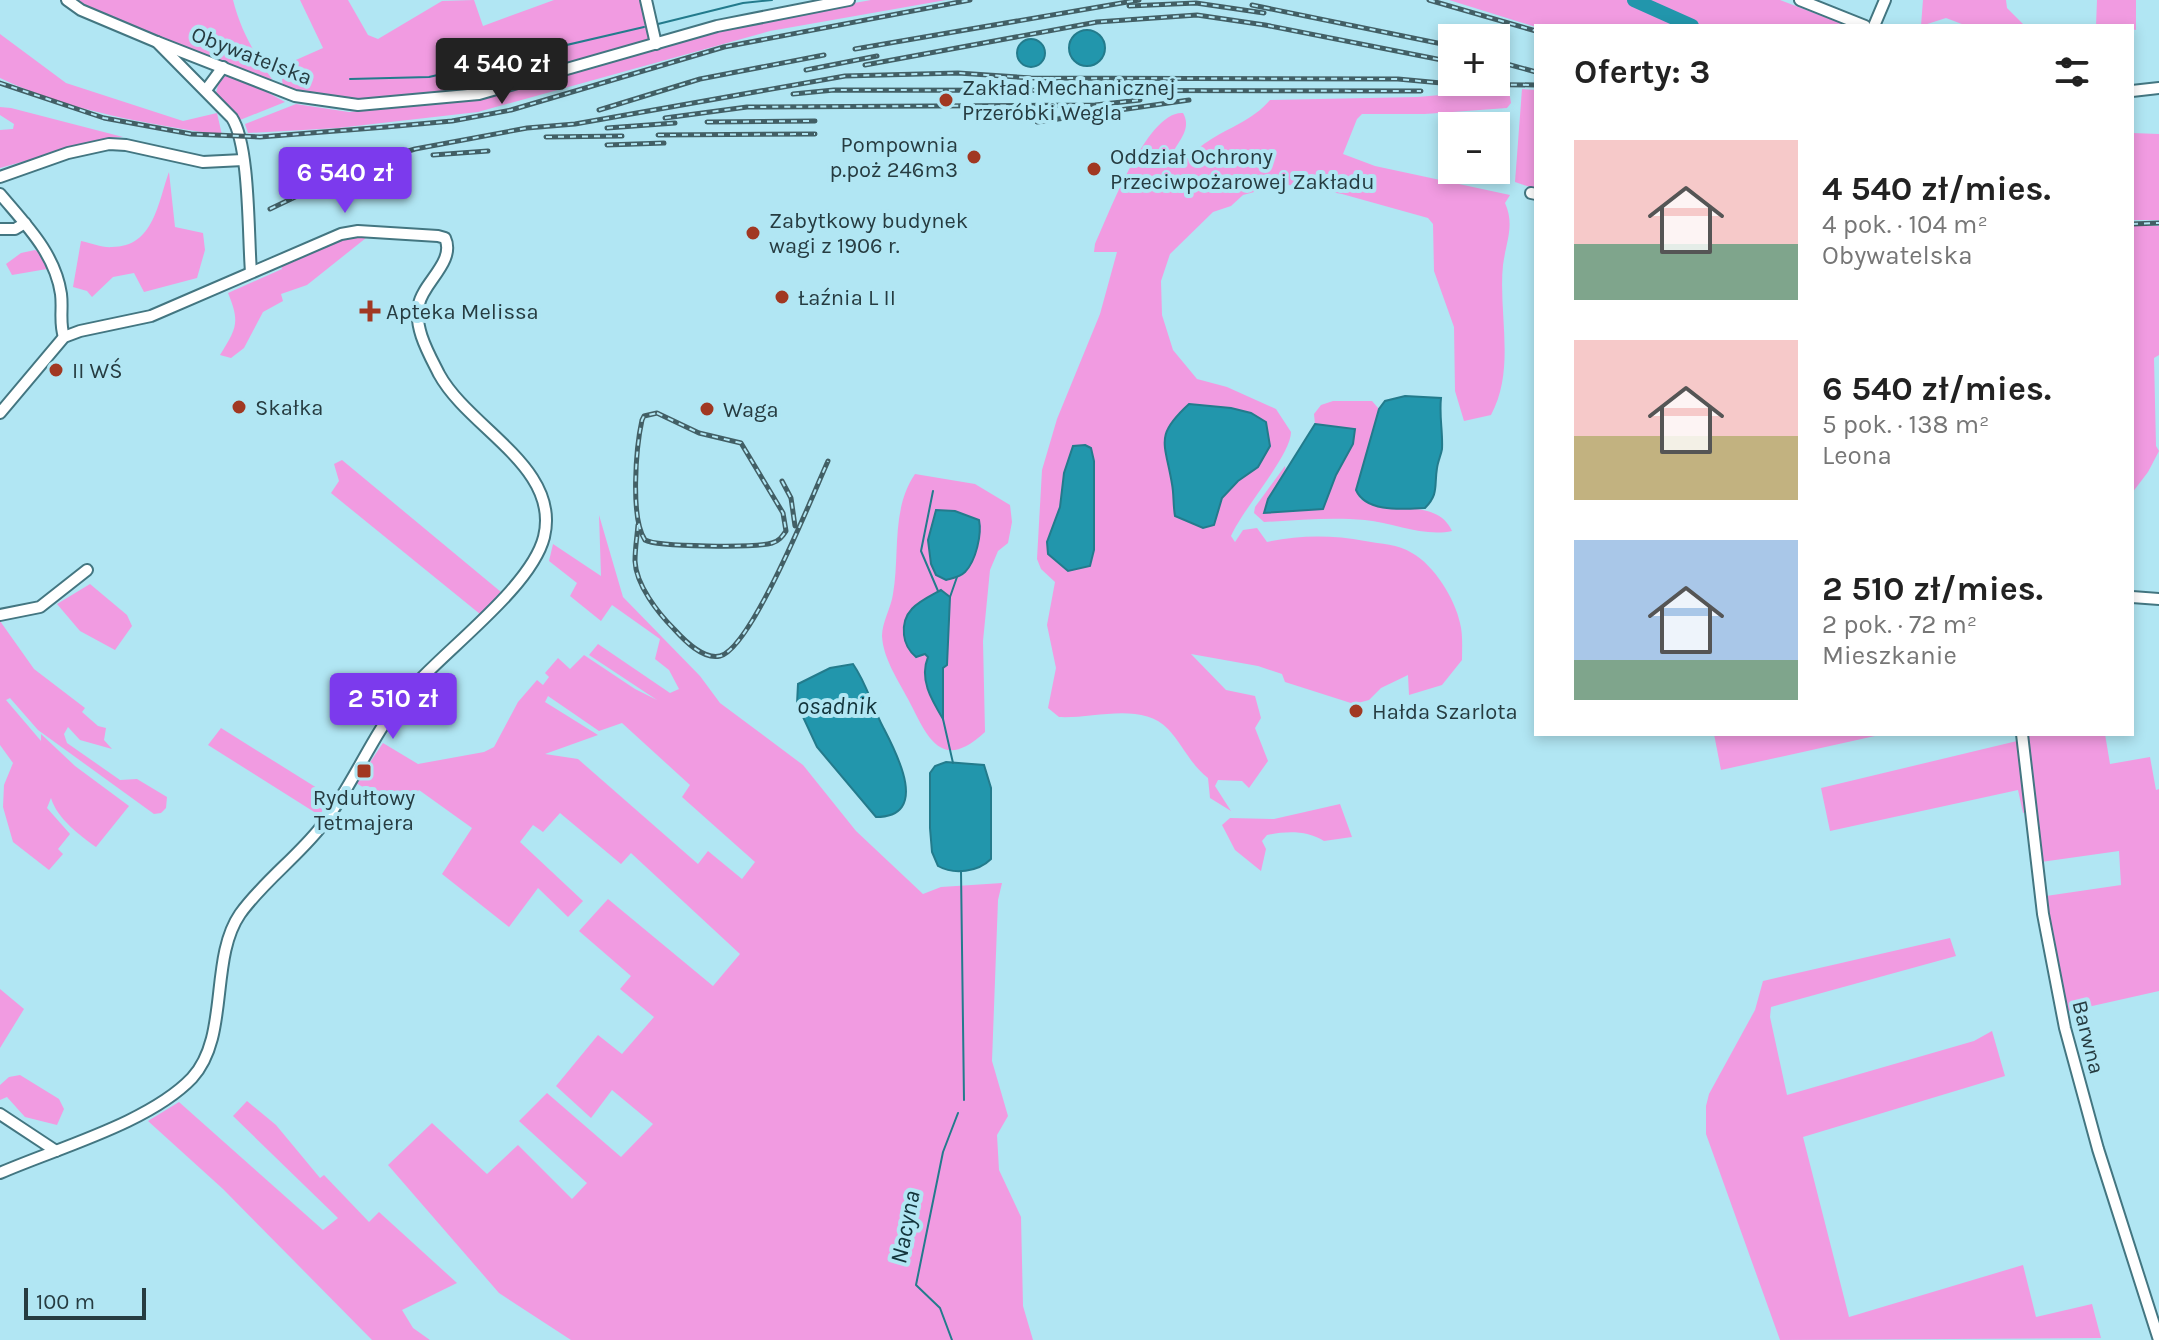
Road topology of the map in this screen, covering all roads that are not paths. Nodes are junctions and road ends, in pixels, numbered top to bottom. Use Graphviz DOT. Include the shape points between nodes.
graph roads {
  1 [pos="67,0"];
  2 [pos="646,0"];
  3 [pos="849,0"];
  4 [pos="1800,0"];
  5 [pos="1885,0"];
  6 [pos="1860,24"];
  7 [pos="1875,24"];
  8 [pos="157,42"];
  9 [pos="656,44"];
  10 [pos="223,67"];
  11 [pos="2159,88"];
  12 [pos="206,90"];
  13 [pos="2134,91"];
  14 [pos="243,160"];
  15 [pos="0,177"];
  16 [pos="0,194"];
  17 [pos="25,223"];
  18 [pos="0,229"];
  19 [pos="251,272"];
  20 [pos="64,337"];
  21 [pos="0,413"];
  22 [pos="87,570"];
  23 [pos="2134,597"];
  24 [pos="2159,599"];
  25 [pos="0,615"];
  26 [pos="2022,736"];
  27 [pos="0,1114"];
  28 [pos="56,1151"];
  29 [pos="0,1173"];
  30 [pos="2159,1340"];
  1 -- 8 [label="street, Obywatelska"];
  2 -- 9 [label="street"];
  3 -- 9 [label="street, Obywatelska"];
  4 -- 6 [label="street"];
  5 -- 7 [label="street"];
  8 -- 10 [label="street, Obywatelska"];
  8 -- 12 [label="street, Obywatelska"];
  9 -- 10 [label="street, Obywatelska" via="479,94 358,105 295,96"];
  10 -- 12 [label="street"];
  11 -- 13 [label="street"];
  12 -- 14 [label="street, Obywatelska" via="236,124"];
  14 -- 15 [label="street" via="203,162 109,144"];
  14 -- 19 [label="street, Obywatelska"];
  16 -- 17 [label="street"];
  17 -- 18 [label="street"];
  17 -- 20 [label="street" via="56,273"];
  19 -- 20 [label="street" via="151,316"];
  19 -- 28 [label="street" via="349,232 445,238 445,257 418,304 420,328 454,396 540,487 544,536 538,555 515,585 402,699 322,826 238,917 209,1051 195,1075 142,1113"];
  20 -- 21 [label="street"];
  22 -- 25 [label="street" via="40,607"];
  23 -- 24 [label="street"];
  26 -- 30 [label="street, Barwna" via="2043,914 2065,1028"];
  27 -- 28 [label="street"];
  28 -- 29 [label="street"];
}
